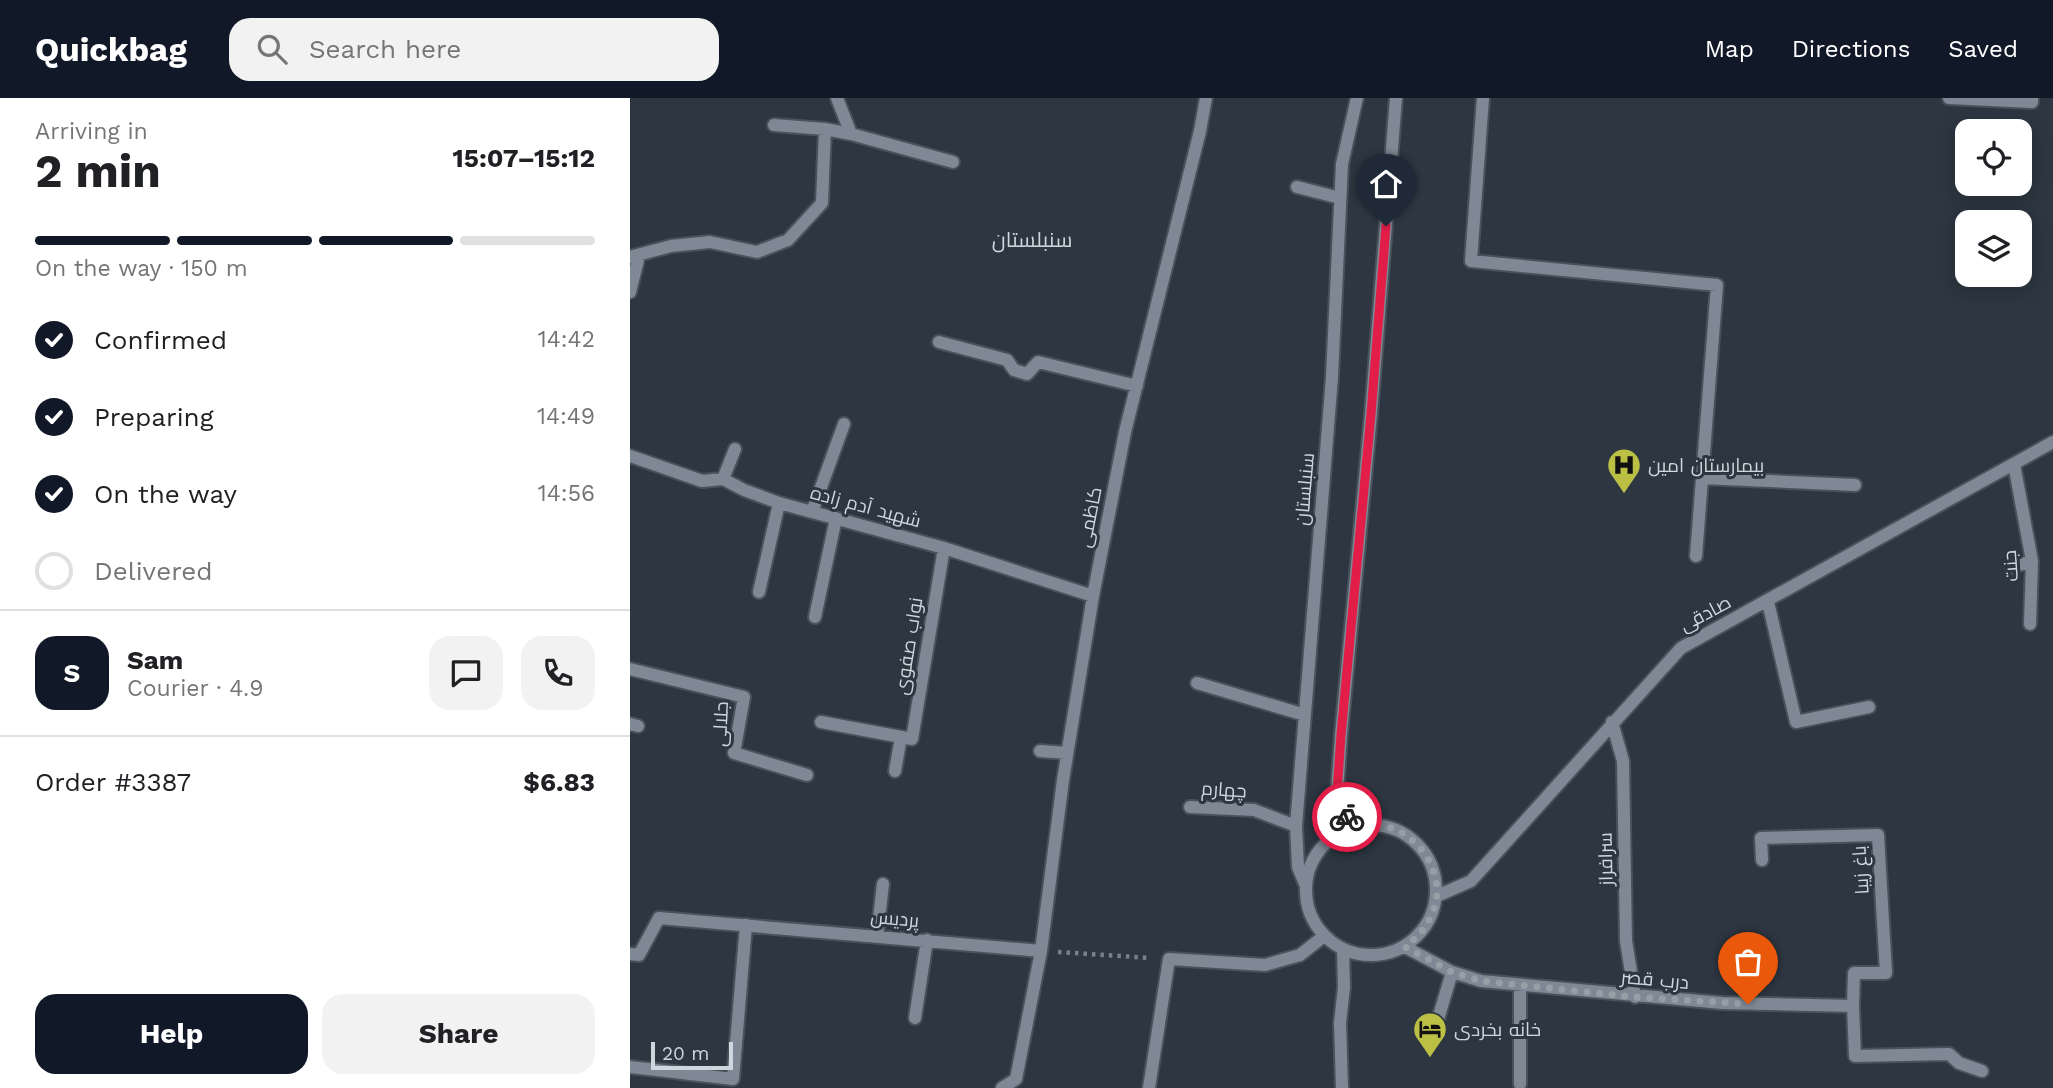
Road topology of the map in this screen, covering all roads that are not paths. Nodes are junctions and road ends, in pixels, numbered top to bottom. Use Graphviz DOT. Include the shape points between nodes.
graph roads {
  1 [pos="837,98"];
  2 [pos="1206,98"];
  3 [pos="1357,98"];
  4 [pos="1396,98"];
  5 [pos="1483,98"];
  6 [pos="1949,98"];
  7 [pos="2032,98"];
  8 [pos="774,125"];
  9 [pos="825,129"];
  10 [pos="850,134"];
  11 [pos="953,162"];
  12 [pos="1297,187"];
  13 [pos="1340,198"];
  14 [pos="635,257"];
  15 [pos="630,292"];
  16 [pos="939,342"];
  17 [pos="1137,386"];
  18 [pos="844,424"];
  19 [pos="2053,442"];
  20 [pos="735,449"];
  21 [pos="630,456"];
  22 [pos="2014,464"];
  23 [pos="1702,478"];
  24 [pos="723,479"];
  25 [pos="1855,485"];
  26 [pos="779,503"];
  27 [pos="812,512"];
  28 [pos="835,518"];
  29 [pos="944,548"];
  30 [pos="1696,556"];
  31 [pos="2032,561"];
  32 [pos="2012,568"];
  33 [pos="759,592"];
  34 [pos="1093,596"];
  35 [pos="1768,601"];
  36 [pos="815,617"];
  37 [pos="2030,624"];
  38 [pos="630,669"];
  39 [pos="1197,683"];
  40 [pos="1869,707"];
  41 [pos="1305,715"];
  42 [pos="821,722"];
  43 [pos="1612,722"];
  44 [pos="901,737"];
  45 [pos="1040,751"];
  46 [pos="1067,753"];
  47 [pos="895,771"];
  48 [pos="807,775"];
  49 [pos="1190,807"];
  50 [pos="1296,826"];
  51 [pos="1352,827"];
  52 [pos="1762,860"];
  53 [pos="883,884"];
  54 [pos="1305,884"];
  55 [pos="1437,896"];
  56 [pos="746,925"];
  57 [pos="877,936"];
  58 [pos="1324,936"];
  59 [pos="927,940"];
  60 [pos="1405,947"];
  61 [pos="1343,950"];
  62 [pos="1041,951"];
  63 [pos="630,954"];
  64 [pos="1452,972"];
  65 [pos="1520,985"];
  66 [pos="1635,997"];
  67 [pos="1853,1006"];
  68 [pos="915,1018"];
  69 [pos="1431,1042"];
  70 [pos="630,1067"];
  71 [pos="1982,1071"];
  72 [pos="1520,1084"];
  73 [pos="1002,1088"];
  74 [pos="1149,1088"];
  75 [pos="1342,1088"];
  1 -- 10 [label="street"];
  2 -- 17 [label="street, کاظمی"];
  3 -- 13 [label="street, سنبلستان" via="1342,164"];
  4 -- 51 [label="street" via="1337,793"];
  5 -- 23 [label="street" via="1471,261 1717,285"];
  6 -- 7 [label="street" via="2032,102"];
  8 -- 9 [label="street"];
  9 -- 10 [label="street"];
  9 -- 14 [label="street" via="822,203 788,240 757,252 710,242 671,246"];
  10 -- 11 [label="street"];
  12 -- 13 [label="street"];
  13 -- 41 [label="street, سنبلستان" via="1332,377"];
  14 -- 15 [label="street"];
  16 -- 17 [label="street" via="1007,360 1014,370 1027,374 1038,362"];
  17 -- 34 [label="street, کاظمی"];
  18 -- 27 [label="street"];
  19 -- 22 [label="street, صادقی"];
  20 -- 24 [label="street"];
  21 -- 24 [label="street, شهید آدم زاده" via="702,481"];
  22 -- 31 [label="street, جنت"];
  22 -- 35 [label="street, صادقی"];
  23 -- 25 [label="street"];
  23 -- 30 [label="street"];
  24 -- 26 [label="street, شهید آدم زاده"];
  26 -- 27 [label="street, شهید آدم زاده"];
  26 -- 33 [label="street"];
  27 -- 28 [label="street, شهید آدم زاده"];
  28 -- 29 [label="street, شهید آدم زاده"];
  28 -- 36 [label="street"];
  29 -- 34 [label="street, شهید آدم زاده"];
  29 -- 44 [label="street, نواب صفوی" via="912,739"];
  31 -- 32 [label="street"];
  31 -- 37 [label="street, جنت"];
  34 -- 46 [label="street, کاظمی"];
  35 -- 40 [label="street" via="1796,722"];
  35 -- 43 [label="street, صادقی" via="1681,648"];
  38 -- 48 [label="street, جلالی" via="744,697 734,753"];
  39 -- 41 [label="street"];
  41 -- 50 [label="street, سنبلستان"];
  42 -- 44 [label="street"];
  43 -- 55 [label="street, صادقی" via="1471,881"];
  43 -- 66 [label="street, سرافراز" via="1623,761 1626,941"];
  44 -- 47 [label="street, نواب صفوی"];
  45 -- 46 [label="street"];
  46 -- 62 [label="street, کاظمی"];
  49 -- 50 [label="street, چهارم" via="1254,810"];
  50 -- 54 [label="street, سنبلستان" via="1298,867"];
  51 -- 54 [label="street" via="1320,848"];
  51 -- 55 [label="street" via="1377,824 1402,832 1422,848 1434,871"];
  52 -- 67 [label="street, باغ زیبا" via="1761,838 1878,835 1886,972 1854,972"];
  53 -- 57 [label="street"];
  54 -- 58 [label="street" via="1312,921"];
  55 -- 60 [label="street" via="1432,916"];
  56 -- 57 [label="street, پردیس"];
  56 -- 63 [label="street, پردیس" via="659,918 639,955"];
  56 -- 70 [label="street" via="733,1079"];
  57 -- 59 [label="street, پردیس"];
  58 -- 61 [label="street"];
  58 -- 74 [label="street" via="1300,955 1265,965 1169,959"];
  59 -- 62 [label="street, پردیس"];
  59 -- 68 [label="street"];
  60 -- 61 [label="street" via="1363,956"];
  60 -- 64 [label="street, درب قصر"];
  61 -- 75 [label="street"];
  62 -- 73 [label="street, کاظمی" via="1016,1079"];
  64 -- 65 [label="street, درب قصر"];
  64 -- 69 [label="street"];
  65 -- 66 [label="street, درب قصر"];
  65 -- 72 [label="street"];
  66 -- 67 [label="street, درب قصر"];
  67 -- 71 [label="street" via="1855,1056 1950,1054 1959,1063"];
}
